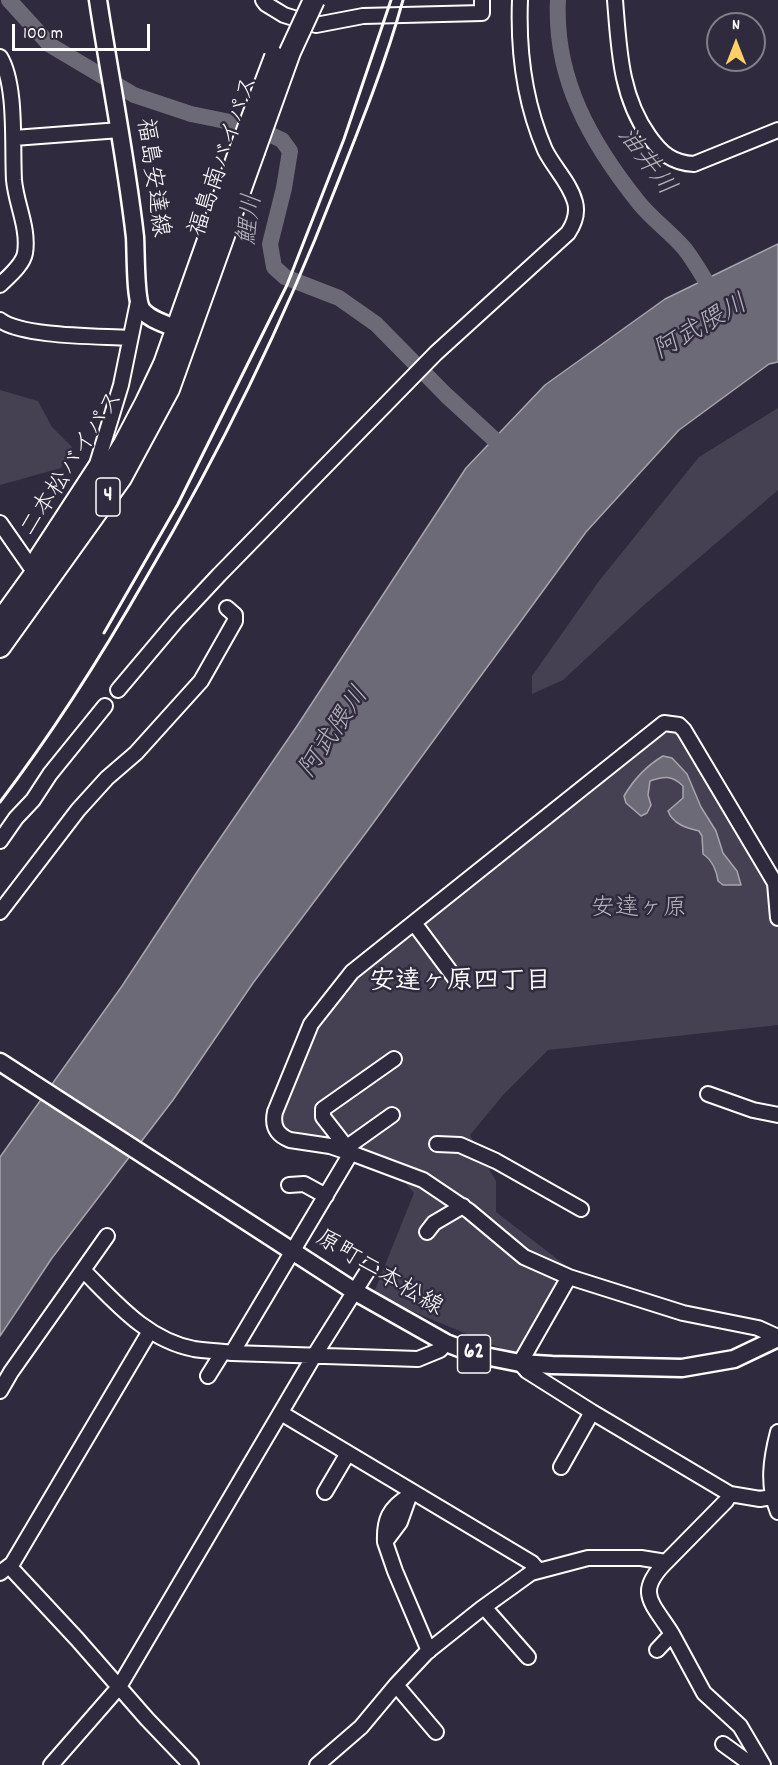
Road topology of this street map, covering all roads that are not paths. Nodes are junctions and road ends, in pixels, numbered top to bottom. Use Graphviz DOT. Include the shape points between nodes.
graph roads {
  1 [pos="98,0"];
  2 [pos="263,0"];
  3 [pos="299,0"];
  4 [pos="314,0"];
  5 [pos="482,0"];
  6 [pos="520,0"];
  7 [pos="615,0"];
  8 [pos="0,57"];
  9 [pos="120,130"];
  10 [pos="778,130"];
  11 [pos="14,138"];
  12 [pos="248,148"];
  13 [pos="0,285"];
  14 [pos="138,302"];
  15 [pos="0,320"];
  16 [pos="183,330"];
  17 [pos="129,338"];
  18 [pos="0,523"];
  19 [pos="30,566"];
  20 [pos="0,607"];
  21 [pos="227,608"];
  22 [pos="0,622"];
  23 [pos="0,647"];
  24 [pos="118,690"];
  25 [pos="105,706"];
  26 [pos="0,841"];
  27 [pos="0,912"];
  28 [pos="778,918"];
  29 [pos="414,923"];
  30 [pos="455,978"];
  31 [pos="394,1059"];
  32 [pos="0,1062"];
  33 [pos="708,1094"];
  34 [pos="392,1115"];
  35 [pos="778,1115"];
  36 [pos="438,1144"];
  37 [pos="349,1150"];
  38 [pos="289,1185"];
  39 [pos="327,1196"];
  40 [pos="463,1206"];
  41 [pos="581,1209"];
  42 [pos="427,1232"];
  43 [pos="107,1236"];
  44 [pos="292,1252"];
  45 [pos="370,1267"];
  46 [pos="84,1271"];
  47 [pos="569,1276"];
  48 [pos="354,1291"];
  49 [pos="150,1331"];
  50 [pos="778,1338"];
  51 [pos="446,1343"];
  52 [pos="228,1352"];
  53 [pos="314,1356"];
  54 [pos="520,1363"];
  55 [pos="208,1376"];
  56 [pos="0,1391"];
  57 [pos="592,1412"];
  58 [pos="281,1413"];
  59 [pos="778,1432"];
  60 [pos="348,1453"];
  61 [pos="561,1467"];
  62 [pos="325,1491"];
  63 [pos="410,1493"];
  64 [pos="730,1494"];
  65 [pos="775,1497"];
  66 [pos="778,1512"];
  67 [pos="666,1562"];
  68 [pos="5,1569"];
  69 [pos="538,1570"];
  70 [pos="484,1607"];
  71 [pos="672,1634"];
  72 [pos="657,1650"];
  73 [pos="429,1651"];
  74 [pos="528,1657"];
  75 [pos="396,1685"];
  76 [pos="119,1687"];
  77 [pos="435,1732"];
  78 [pos="723,1744"];
  79 [pos="59,1762"];
  80 [pos="191,1765"];
  81 [pos="317,1765"];
  82 [pos="752,1765"];
  83 [pos="764,1765"];
  1 -- 9 [label="main road, 福島安達線"];
  2 -- 5 [label="street" via="284,15 316,25 363,16 482,13"];
  3 -- 12 [label="highway, 福島南バイパス / 4, bridge" via="282,38"];
  4 -- 12 [label="highway, 福島南バイパス / 4, bridge"];
  6 -- 24 [label="street" via="525,83 532,114 546,152 572,194 574,224 436,353 252,540"];
  7 -- 10 [label="street" via="629,102 665,155 694,164"];
  8 -- 11 [label="street" via="6,71"];
  9 -- 11 [label="street"];
  9 -- 14 [label="main road, 福島安達線" via="137,256"];
  11 -- 13 [label="street" via="14,180 25,254"];
  12 -- 16 [label="highway, 福島南バイパス / 4"];
  14 -- 16 [label="main road" via="142,311"];
  14 -- 17 [label="street"];
  15 -- 17 [label="street" via="41,332"];
  16 -- 22 [label="highway, 二本松バイパス / 4" via="99,485"];
  16 -- 23 [label="highway, 二本松バイパス / 4" via="169,389 122,478"];
  17 -- 19 [label="street" via="121,385 97,464"];
  18 -- 19 [label="street"];
  19 -- 20 [label="street"];
  21 -- 27 [label="street" via="235,615 235,621 201,681 78,810"];
  25 -- 26 [label="street"];
  28 -- 29 [label="street" via="775,883 684,730 679,725 664,723"];
  29 -- 30 [label="street"];
  29 -- 37 [label="street" via="352,972 313,1021 275,1112 275,1127 284,1138"];
  31 -- 37 [label="street" via="323,1109 323,1117"];
  32 -- 44 [label="main road, 原町二本松線 / 62"];
  33 -- 35 [label="street"];
  34 -- 37 [label="street"];
  36 -- 41 [label="street" via="460,1145 496,1161"];
  37 -- 39 [label="street"];
  37 -- 40 [label="street" via="423,1180"];
  38 -- 39 [label="street" via="304,1184"];
  39 -- 44 [label="street"];
  40 -- 42 [label="street" via="434,1223"];
  40 -- 47 [label="street" via="524,1257"];
  43 -- 46 [label="street"];
  44 -- 48 [label="main road, 原町二本松線 / 62"];
  44 -- 52 [label="street"];
  45 -- 48 [label="street"];
  46 -- 49 [label="street"];
  46 -- 56 [label="street"];
  47 -- 50 [label="street" via="683,1313 758,1328"];
  47 -- 54 [label="street"];
  48 -- 51 [label="main road, 原町二本松線 / 62"];
  48 -- 53 [label="street"];
  49 -- 52 [label="street" via="193,1349"];
  49 -- 68 [label="street"];
  50 -- 54 [label="main road, 原町二本松線 / 62" via="734,1359 682,1368"];
  51 -- 53 [label="street" via="440,1350 418,1359"];
  51 -- 54 [label="main road, 原町二本松線 / 62" via="475,1354"];
  52 -- 53 [label="street"];
  52 -- 55 [label="street"];
  53 -- 58 [label="street"];
  54 -- 57 [label="street"];
  57 -- 61 [label="street"];
  57 -- 64 [label="street"];
  58 -- 60 [label="street"];
  58 -- 76 [label="street"];
  59 -- 65 [label="street" via="770,1473"];
  60 -- 62 [label="street"];
  60 -- 63 [label="street"];
  63 -- 69 [label="street"];
  63 -- 73 [label="street" via="400,1522 385,1542"];
  64 -- 65 [label="street"];
  64 -- 67 [label="street"];
  65 -- 66 [label="street"];
  67 -- 69 [label="street" via="588,1558"];
  67 -- 71 [label="street" via="653,1574 648,1591"];
  68 -- 76 [label="street"];
  69 -- 70 [label="street"];
  70 -- 73 [label="street"];
  70 -- 74 [label="street"];
  71 -- 72 [label="street"];
  71 -- 83 [label="street" via="704,1693 740,1726"];
  73 -- 75 [label="street"];
  75 -- 77 [label="street"];
  75 -- 81 [label="street" via="361,1727"];
  76 -- 79 [label="street"];
  76 -- 80 [label="street"];
  78 -- 82 [label="street"];
}
